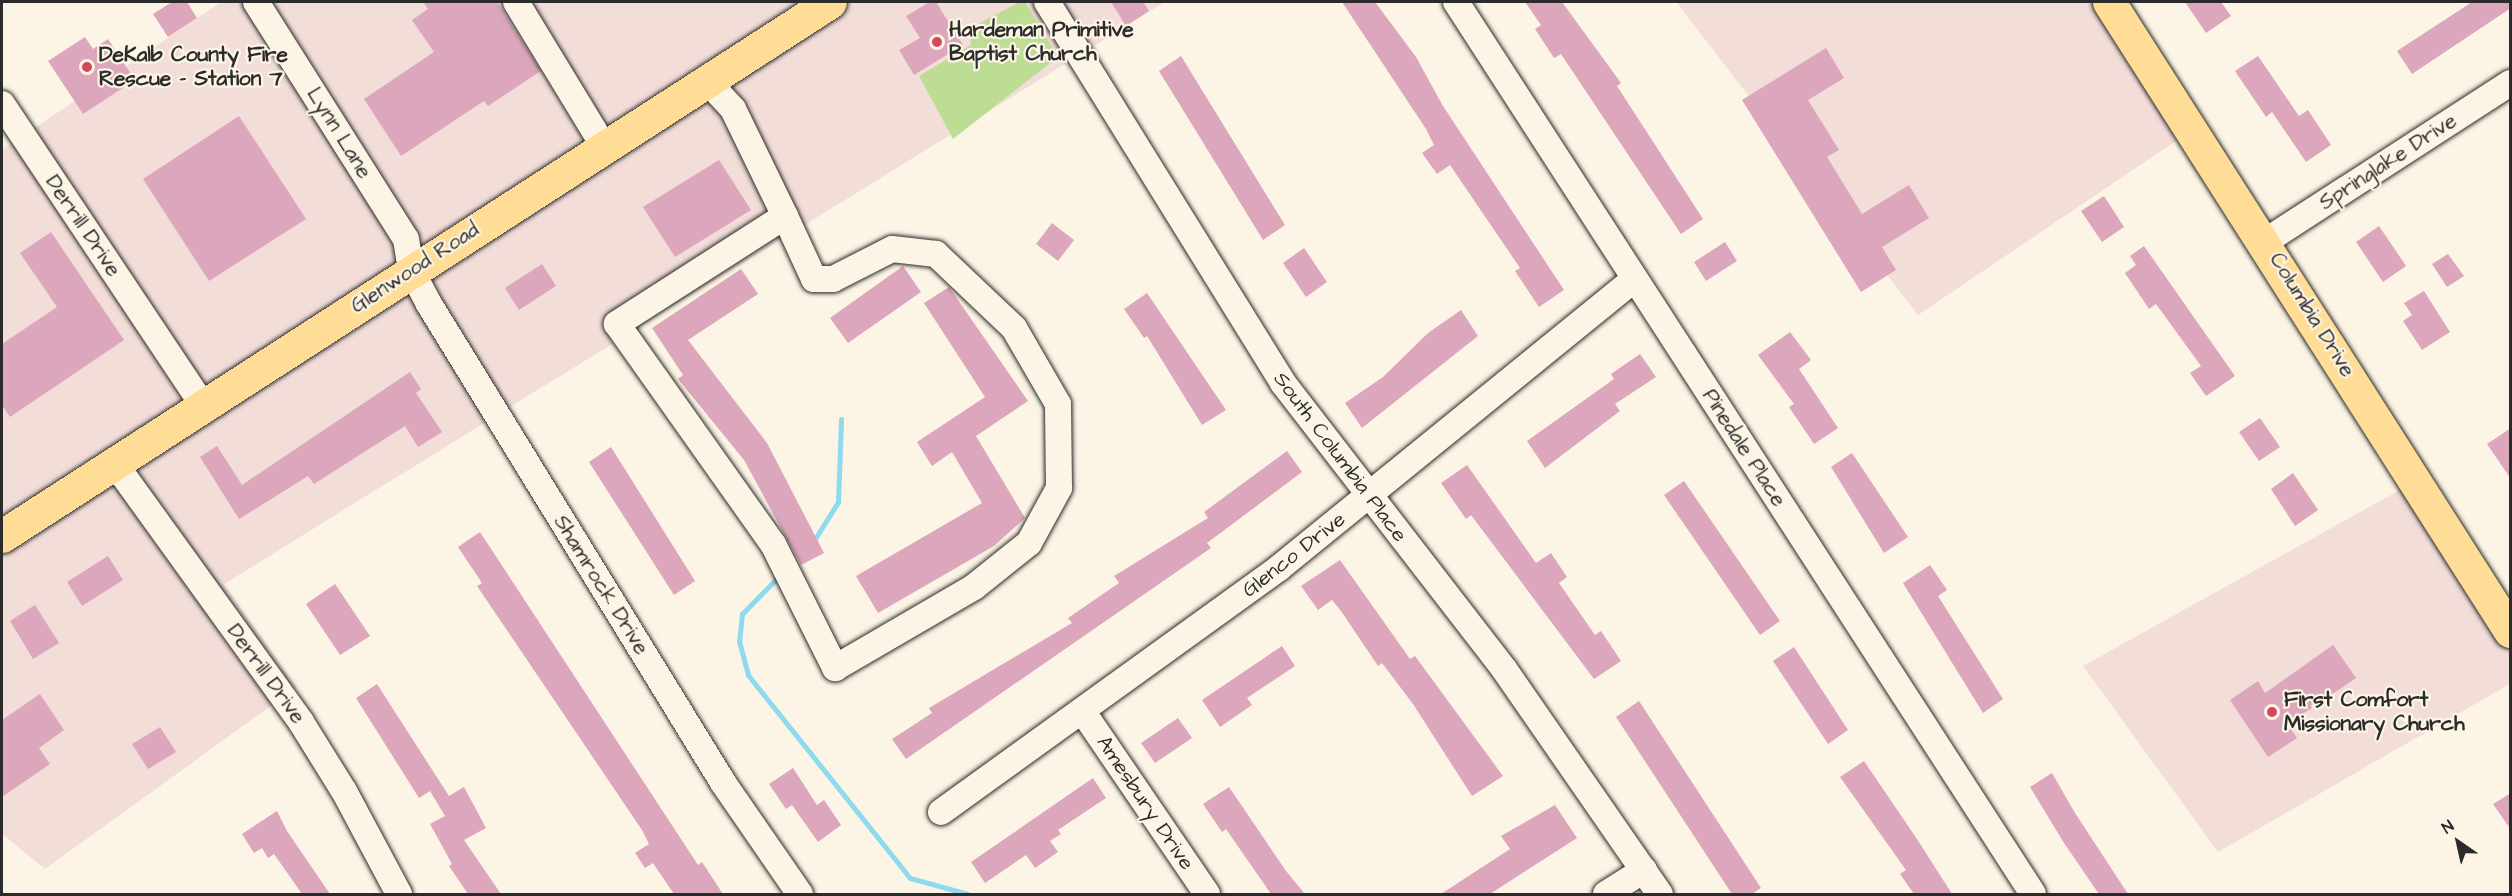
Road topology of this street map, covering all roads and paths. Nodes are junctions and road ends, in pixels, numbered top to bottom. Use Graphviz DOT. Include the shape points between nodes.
graph roads {
  1 [pos="256,2"];
  2 [pos="516,2"];
  3 [pos="830,2"];
  4 [pos="1047,2"];
  5 [pos="1456,2"];
  6 [pos="2109,2"];
  7 [pos="707,81"];
  8 [pos="2511,83"];
  9 [pos="2,104"];
  10 [pos="604,147"];
  11 [pos="785,216"];
  12 [pos="2266,242"];
  13 [pos="411,270"];
  14 [pos="1634,279"];
  15 [pos="204,407"];
  16 [pos="115,464"];
  17 [pos="1368,497"];
  18 [pos="2,536"];
  19 [pos="2511,631"];
  20 [pos="1083,712"];
  21 [pos="941,812"];
  22 [pos="1644,870"];
  23 [pos="399,894"];
  24 [pos="800,894"];
  25 [pos="1206,894"];
  26 [pos="1606,894"];
  27 [pos="1660,894"];
  28 [pos="2033,894"];
  1 -- 13 [label="street, Lynn Lane" via="406,238"];
  2 -- 10 [label="street"];
  3 -- 7 [label="main road, Glenwood Road"];
  4 -- 17 [label="street, South Columbia Place" via="1283,383"];
  5 -- 14 [label="street, Pinedale Place"];
  6 -- 12 [label="main road, Columbia Drive"];
  7 -- 10 [label="main road, Glenwood Road"];
  7 -- 11 [label="street" via="733,109"];
  8 -- 12 [label="street, Springlake Drive"];
  9 -- 15 [label="street, Derrill Drive"];
  10 -- 13 [label="main road, Glenwood Road"];
  11 -- 11 [label="street" via="617,324 773,544 835,668 974,587 1029,543 1059,488 1058,404 1014,328 936,254 892,249 833,279 814,279"];
  12 -- 19 [label="main road, Columbia Drive"];
  13 -- 15 [label="main road, Glenwood Road"];
  13 -- 24 [label="street, Shamrock Drive" via="724,784"];
  14 -- 17 [label="street, Glenco Drive"];
  14 -- 28 [label="street, Pinedale Place"];
  15 -- 16 [label="main road, Glenwood Road"];
  16 -- 18 [label="main road, Glenwood Road"];
  16 -- 23 [label="street, Derrill Drive" via="301,722 344,791"];
  17 -- 20 [label="street, Glenco Drive"];
  17 -- 22 [label="street, South Columbia Place" via="1504,669"];
  20 -- 21 [label="street, Glenco Drive"];
  20 -- 25 [label="street, Amesbury Drive"];
  22 -- 26 [label="street"];
  22 -- 27 [label="street, South Columbia Place"];
}
